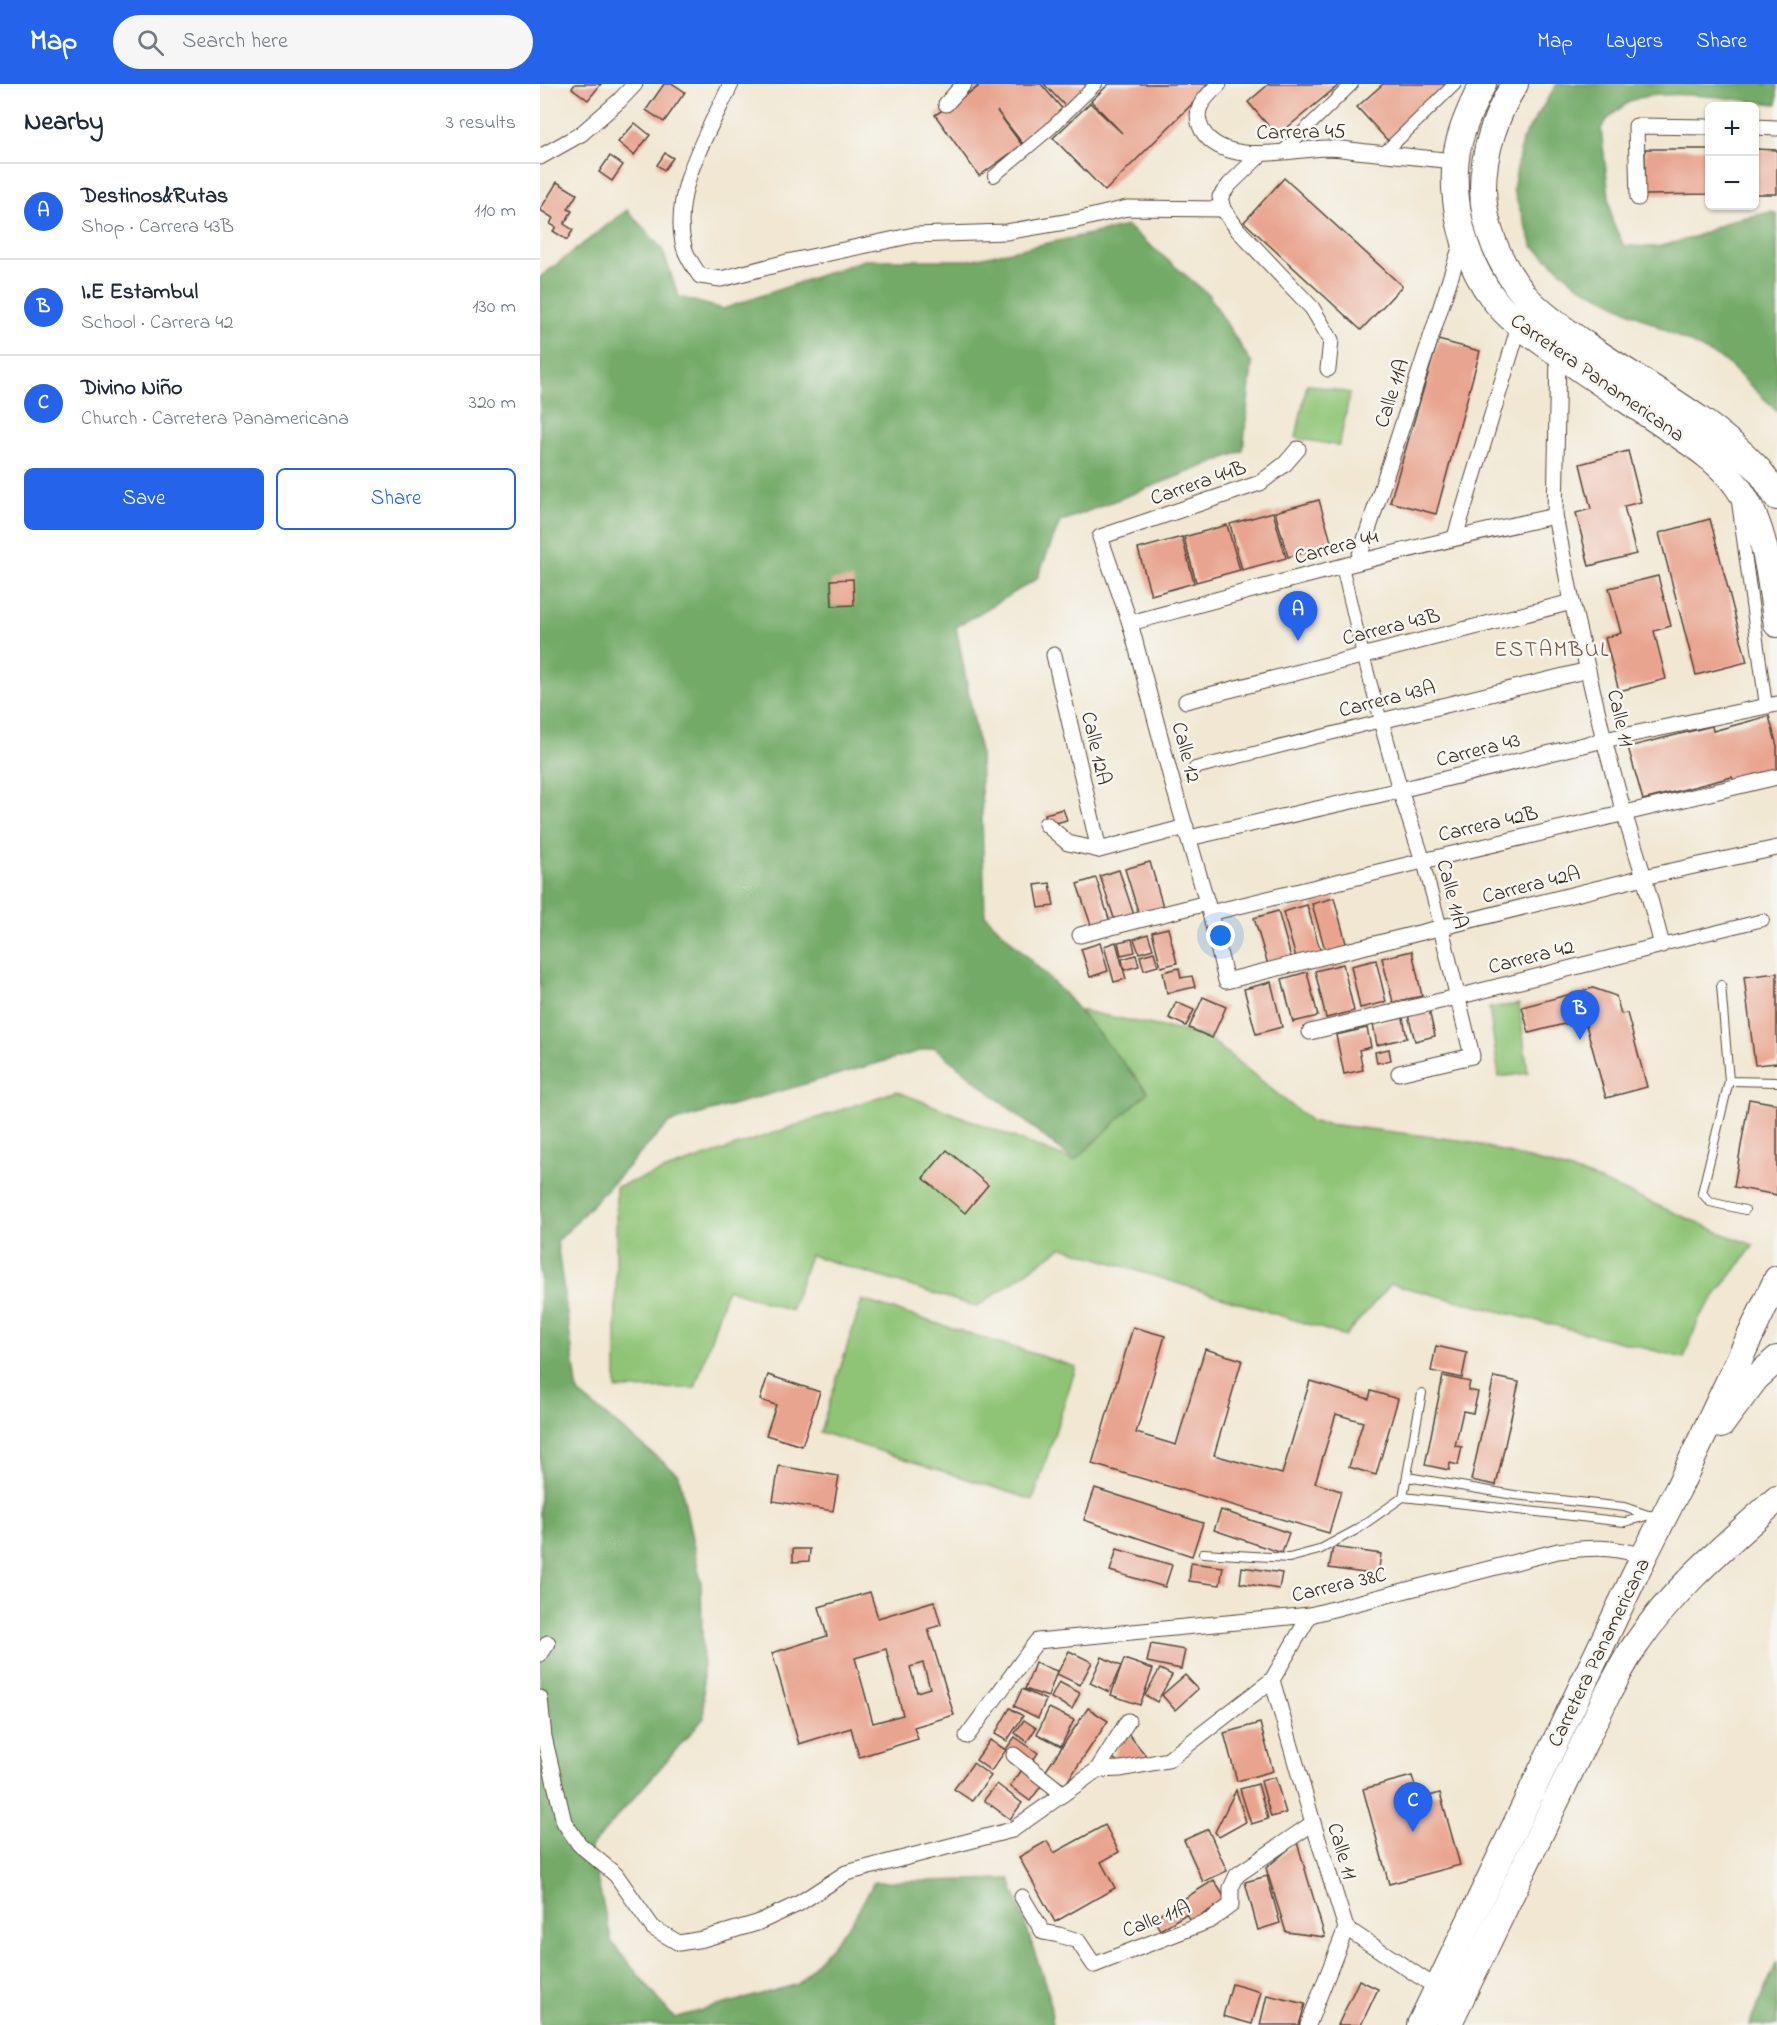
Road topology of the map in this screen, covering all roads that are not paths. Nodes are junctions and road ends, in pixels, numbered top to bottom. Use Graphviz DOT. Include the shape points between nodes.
graph roads {
  1 [pos="634,84"];
  2 [pos="731,84"];
  3 [pos="964,84"];
  4 [pos="1096,84"];
  5 [pos="1219,84"];
  6 [pos="1352,84"];
  7 [pos="1455,84"];
  8 [pos="1483,84"];
  9 [pos="1515,84"];
  10 [pos="946,104"];
  11 [pos="1705,127"];
  12 [pos="1759,127"];
  13 [pos="1777,128"];
  14 [pos="1281,153"];
  15 [pos="1383,154"];
  16 [pos="1260,155"];
  17 [pos="540,157"];
  18 [pos="1454,161"];
  19 [pos="994,176"];
  20 [pos="1638,198"];
  21 [pos="1223,208"];
  22 [pos="1463,239"];
  23 [pos="1519,326"];
  24 [pos="1558,354"];
  25 [pos="1328,369"];
  26 [pos="1298,448"];
  27 [pos="1736,483"];
  28 [pos="1777,497"];
  29 [pos="1555,516"];
  30 [pos="1100,537"];
  31 [pos="1455,537"];
  32 [pos="1358,561"];
  33 [pos="1342,566"];
  34 [pos="1572,602"];
  35 [pos="1130,623"];
  36 [pos="1777,624"];
  37 [pos="1054,655"];
  38 [pos="1363,655"];
  39 [pos="1588,670"];
  40 [pos="1186,701"];
  41 [pos="1771,705"];
  42 [pos="1382,720"];
  43 [pos="1604,740"];
  44 [pos="1195,768"];
  45 [pos="1777,777"];
  46 [pos="1400,790"];
  47 [pos="1624,813"];
  48 [pos="1046,824"];
  49 [pos="1188,832"];
  50 [pos="1777,848"];
  51 [pos="1099,850"];
  52 [pos="1423,861"];
  53 [pos="1644,877"];
  54 [pos="1209,908"];
  55 [pos="1763,920"];
  56 [pos="1441,928"];
  57 [pos="1080,935"];
  58 [pos="1662,945"];
  59 [pos="1226,981"];
  60 [pos="1721,985"];
  61 [pos="1457,997"];
  62 [pos="1310,1032"];
  63 [pos="1399,1073"];
  64 [pos="1730,1081"];
  65 [pos="1777,1082"];
  66 [pos="1745,1210"];
  67 [pos="1777,1278"];
  68 [pos="1777,1359"];
  69 [pos="1422,1393"];
  70 [pos="1407,1478"];
  71 [pos="1678,1489"];
  72 [pos="1403,1497"];
  73 [pos="1777,1499"];
  74 [pos="1658,1515"];
  75 [pos="1203,1553"];
  76 [pos="1644,1556"];
  77 [pos="1310,1616"];
  78 [pos="1272,1680"];
  79 [pos="540,1698"];
  80 [pos="1128,1721"];
  81 [pos="967,1736"];
  82 [pos="1014,1755"];
  83 [pos="1097,1770"];
  84 [pos="1063,1794"];
  85 [pos="1313,1823"];
  86 [pos="1022,1898"];
  87 [pos="1346,1928"];
  88 [pos="1437,1988"];
  89 [pos="1308,2025"];
  90 [pos="1420,2025"];
  91 [pos="1448,2025"];
  1 -- 17 [label="street" via="581,134"];
  2 -- 21 [label="street" via="691,170 682,207 684,247 700,276 720,279 914,235 1006,232 1128,208"];
  3 -- 10 [label="street"];
  4 -- 19 [label="street"];
  5 -- 16 [label="street, Carrera 45" via="1197,111 1197,121 1205,136 1222,148"];
  6 -- 14 [label="street"];
  7 -- 15 [label="street"];
  8 -- 18 [label="highway, Carretera Panamericana" via="1463,127"];
  9 -- 28 [label="highway, Carretera Panamericana" via="1489,141 1483,175 1483,205 1507,272 1557,325 1686,410 1738,450 1758,469"];
  11 -- 20 [label="street" via="1636,126"];
  12 -- 13 [label="street"];
  14 -- 15 [label="street, Carrera 45" via="1327,148"];
  14 -- 16 [label="street, Carrera 45"];
  15 -- 18 [label="street, Carrera 45"];
  16 -- 21 [label="street" via="1220,197"];
  18 -- 22 [label="highway, Carretera Panamericana" via="1454,195"];
  21 -- 25 [label="street" via="1238,230 1312,308 1331,340"];
  22 -- 23 [label="highway, Carretera Panamericana" via="1476,272 1493,299"];
  22 -- 32 [label="street, Calle 11A"];
  23 -- 24 [label="highway, Carretera Panamericana"];
  23 -- 31 [label="street"];
  24 -- 27 [label="highway, Carretera Panamericana" via="1695,446"];
  24 -- 29 [label="street, Calle 11"];
  26 -- 30 [label="street, Carrera 44B" via="1260,483"];
  27 -- 36 [label="highway, Carretera Panamericana" via="1752,508 1764,540"];
  27 -- 41 [label="street"];
  29 -- 31 [label="street, Carrera 44"];
  29 -- 34 [label="street, Calle 11"];
  30 -- 35 [label="street, Calle 12"];
  31 -- 32 [label="street, Carrera 44"];
  32 -- 33 [label="street, Carrera 44"];
  33 -- 35 [label="street, Carrera 44"];
  33 -- 38 [label="street, Calle 11A"];
  34 -- 38 [label="street, Carrera 43B"];
  34 -- 39 [label="street, Calle 11"];
  35 -- 49 [label="street, Calle 12"];
  37 -- 51 [label="street, Calle 12A"];
  38 -- 40 [label="street, Carrera 43B"];
  38 -- 42 [label="street, Calle 11A"];
  39 -- 42 [label="street, Carrera 43A"];
  39 -- 43 [label="street, Calle 11"];
  41 -- 43 [label="street, Carrera 43"];
  42 -- 44 [label="street, Carrera 43A"];
  42 -- 46 [label="street, Calle 11A"];
  43 -- 46 [label="street, Carrera 43"];
  43 -- 47 [label="street, Calle 11"];
  45 -- 47 [label="street, Carrera 42B"];
  46 -- 49 [label="street, Carrera 43"];
  46 -- 52 [label="street, Calle 11A"];
  47 -- 52 [label="street, Carrera 42B"];
  47 -- 53 [label="street, Calle 11"];
  48 -- 51 [label="street" via="1068,843"];
  49 -- 51 [label="street, Carrera 43"];
  49 -- 54 [label="street, Calle 12"];
  50 -- 53 [label="street, Carrera 42A"];
  52 -- 54 [label="street, Carrera 42B"];
  52 -- 56 [label="street, Calle 11A"];
  53 -- 56 [label="street, Carrera 42A"];
  53 -- 58 [label="street, Calle 11"];
  54 -- 57 [label="street, Carrera 42B"];
  54 -- 59 [label="street, Calle 12"];
  55 -- 58 [label="street, Carrera 42"];
  56 -- 59 [label="street, Carrera 42A"];
  56 -- 61 [label="street, Calle 11A"];
  58 -- 61 [label="street, Carrera 42"];
  60 -- 64 [label="lane"];
  61 -- 62 [label="street, Carrera 42"];
  61 -- 63 [label="street, Calle 11A" via="1472,1056"];
  64 -- 65 [label="lane"];
  64 -- 66 [label="lane" via="1702,1193 1710,1202"];
  67 -- 71 [label="highway, Carretera Panamericana"];
  68 -- 71 [label="highway" via="1756,1378"];
  69 -- 70 [label="lane"];
  70 -- 72 [label="lane"];
  70 -- 74 [label="lane"];
  71 -- 74 [label="highway, Carretera Panamericana"];
  72 -- 74 [label="lane" via="1625,1522"];
  72 -- 75 [label="lane" via="1319,1550 1289,1558"];
  73 -- 91 [label="highway, Carretera Panamericana" via="1678,1593 1632,1650"];
  74 -- 76 [label="highway, Carretera Panamericana"];
  76 -- 77 [label="street, Carrera 38C" via="1591,1547 1558,1551"];
  76 -- 88 [label="highway, Carretera Panamericana"];
  77 -- 78 [label="street"];
  77 -- 81 [label="street, Carrera 38C" via="1037,1641"];
  78 -- 83 [label="street" via="1168,1760"];
  78 -- 85 [label="street, Calle 11"];
  79 -- 84 [label="street" via="544,1737 564,1822 579,1844 616,1875 653,1928 679,1944 757,1923 798,1904 846,1874 1012,1830"];
  80 -- 83 [label="street"];
  82 -- 84 [label="street"];
  83 -- 84 [label="street"];
  85 -- 86 [label="street, Calle 11A" via="1237,1875 1231,1905 1210,1920 1094,1965 1078,1941 1043,1932"];
  85 -- 87 [label="street, Calle 11"];
  87 -- 88 [label="street"];
  87 -- 89 [label="street"];
  88 -- 90 [label="highway, Carretera Panamericana"];
}
